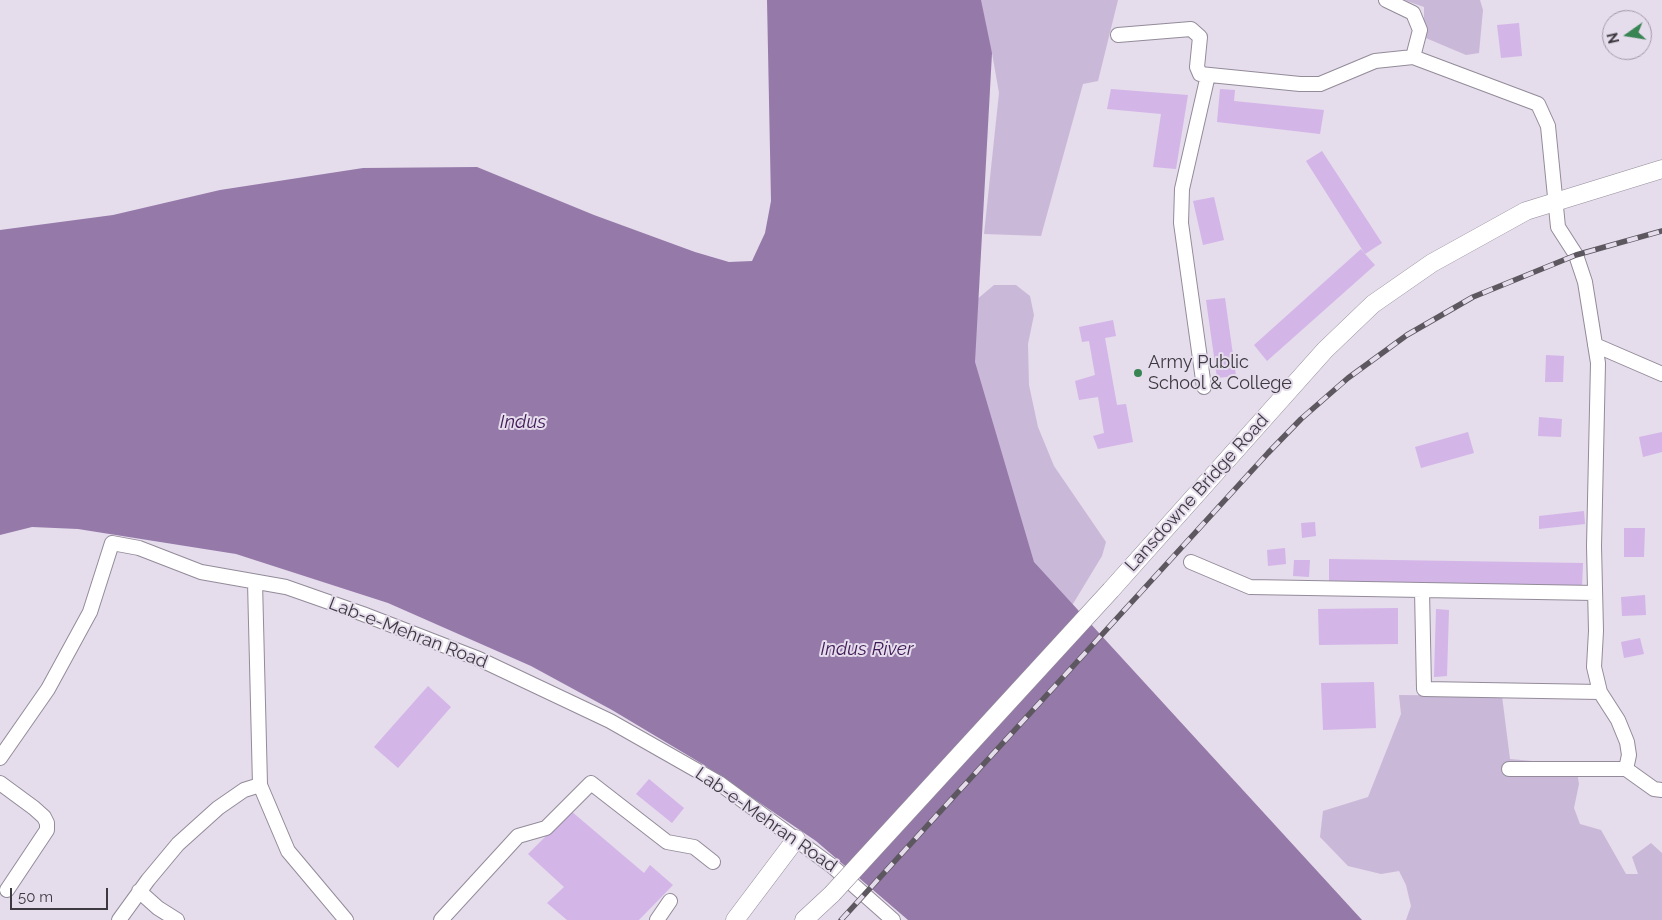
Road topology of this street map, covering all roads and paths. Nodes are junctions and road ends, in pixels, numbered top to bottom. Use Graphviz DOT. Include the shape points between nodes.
graph roads {
  1 [pos="1386,0"];
  2 [pos="1118,36"];
  3 [pos="1413,56"];
  4 [pos="1208,75"];
  5 [pos="1662,169"];
  6 [pos="1556,201"];
  7 [pos="1595,345"];
  8 [pos="1662,374"];
  9 [pos="1204,387"];
  10 [pos="1191,562"];
  11 [pos="255,582"];
  12 [pos="1422,590"];
  13 [pos="1595,593"];
  14 [pos="1600,692"];
  15 [pos="3,754"];
  16 [pos="1510,769"];
  17 [pos="1626,769"];
  18 [pos="0,783"];
  19 [pos="260,785"];
  20 [pos="1662,790"];
  21 [pos="796,839"];
  22 [pos="713,862"];
  23 [pos="7,890"];
  24 [pos="139,891"];
  25 [pos="670,901"];
  26 [pos="119,920"];
  27 [pos="177,920"];
  28 [pos="346,920"];
  29 [pos="441,920"];
  30 [pos="657,920"];
  31 [pos="735,920"];
  32 [pos="804,920"];
  33 [pos="893,920"];
  1 -- 3 [label="street" via="1413,13 1420,30"];
  2 -- 4 [label="street" via="1196,31 1200,37 1197,67 1200,74"];
  3 -- 4 [label="street" via="1375,61 1320,84"];
  3 -- 6 [label="street" via="1538,104 1548,126"];
  4 -- 9 [label="street" via="1182,189 1181,214"];
  5 -- 6 [label="main road, Lansdowne Bridge Road"];
  6 -- 7 [label="street" via="1558,227 1576,255 1585,282"];
  6 -- 32 [label="main road, Lansdowne Bridge Road, bridge" via="1526,211 1432,263 1373,304 1325,350 1111,590 832,894"];
  7 -- 8 [label="street"];
  7 -- 13 [label="street" via="1598,363"];
  10 -- 12 [label="street" via="1250,587"];
  11 -- 15 [label="street, Lab-e-Mehran Road" via="201,572 139,548 112,543 90,612 48,689"];
  11 -- 19 [label="street"];
  11 -- 21 [label="street, Lab-e-Mehran Road" via="286,587 479,659 610,721 719,783"];
  12 -- 13 [label="street"];
  12 -- 14 [label="street" via="1424,689"];
  13 -- 14 [label="street" via="1594,667"];
  14 -- 17 [label="street" via="1618,720 1627,742"];
  16 -- 17 [label="street"];
  17 -- 20 [label="street" via="1654,789"];
  18 -- 23 [label="street" via="34,808 47,823 47,830"];
  19 -- 24 [label="street" via="244,790 218,808 178,844"];
  19 -- 28 [label="street" via="288,851"];
  21 -- 31 [label="main road"];
  21 -- 33 [label="street, Lab-e-Mehran Road"];
  22 -- 29 [label="street" via="694,847 667,842 590,783 546,828 518,836"];
  24 -- 26 [label="street"];
  24 -- 27 [label="street"];
  25 -- 30 [label="street"];
}
